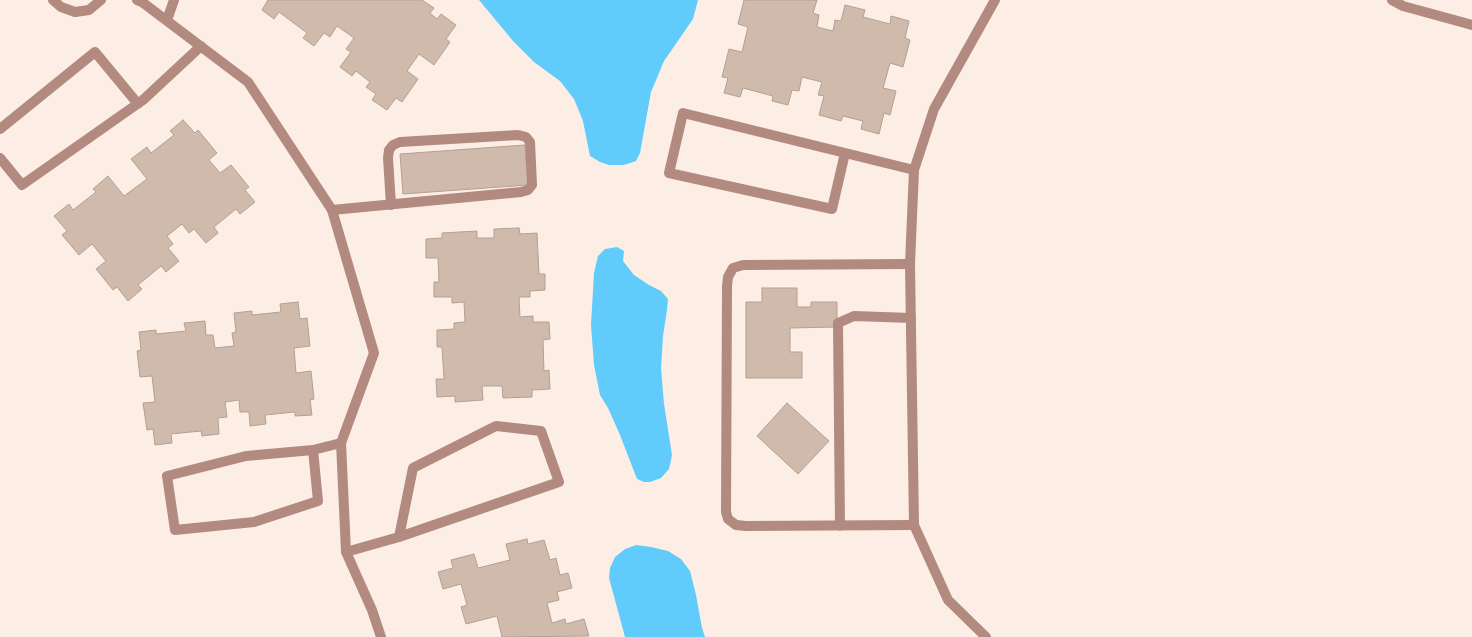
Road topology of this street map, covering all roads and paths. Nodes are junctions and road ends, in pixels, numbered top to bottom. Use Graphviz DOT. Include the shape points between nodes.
graph roads {
  1 [pos="54,0"];
  2 [pos="101,0"];
  3 [pos="137,0"];
  4 [pos="174,0"];
  5 [pos="995,0"];
  6 [pos="1392,0"];
  7 [pos="167,20"];
  8 [pos="1472,25"];
  9 [pos="201,46"];
  10 [pos="138,104"];
  11 [pos="0,129"];
  12 [pos="845,153"];
  13 [pos="0,158"];
  14 [pos="914,170"];
  15 [pos="391,205"];
  16 [pos="332,210"];
  17 [pos="910,264"];
  18 [pos="911,318"];
  19 [pos="340,443"];
  20 [pos="312,450"];
  21 [pos="914,525"];
  22 [pos="840,526"];
  23 [pos="399,537"];
  24 [pos="346,552"];
  25 [pos="381,637"];
  26 [pos="986,637"];
  1 -- 2 [label="street" via="61,7 75,12 89,10"];
  3 -- 7 [label="street"];
  4 -- 7 [label="street"];
  5 -- 14 [label="street" via="934,109"];
  6 -- 8 [label="street" via="1403,6"];
  7 -- 9 [label="street"];
  9 -- 10 [label="street"];
  9 -- 16 [label="street" via="248,82"];
  10 -- 11 [label="street" via="95,52"];
  10 -- 13 [label="street" via="22,185"];
  12 -- 12 [label="street" via="683,113 669,174 832,209"];
  12 -- 14 [label="street"];
  14 -- 17 [label="street"];
  15 -- 15 [label="street" via="528,190 532,185 530,142 526,137 518,135 393,144 388,158"];
  15 -- 16 [label="street"];
  16 -- 19 [label="street" via="374,353"];
  17 -- 18 [label="street"];
  17 -- 22 [label="street" via="743,265 733,268 728,277 728,519 736,525 746,526"];
  18 -- 21 [label="street"];
  18 -- 22 [label="street" via="854,316 838,323"];
  19 -- 20 [label="street"];
  19 -- 24 [label="street"];
  20 -- 20 [label="street" via="246,456 167,476 175,530 254,522 318,501"];
  21 -- 22 [label="street"];
  21 -- 26 [label="street" via="948,600"];
  23 -- 23 [label="street" via="559,482 541,431 496,426 413,468"];
  23 -- 24 [label="street"];
  24 -- 25 [label="street"];
}
